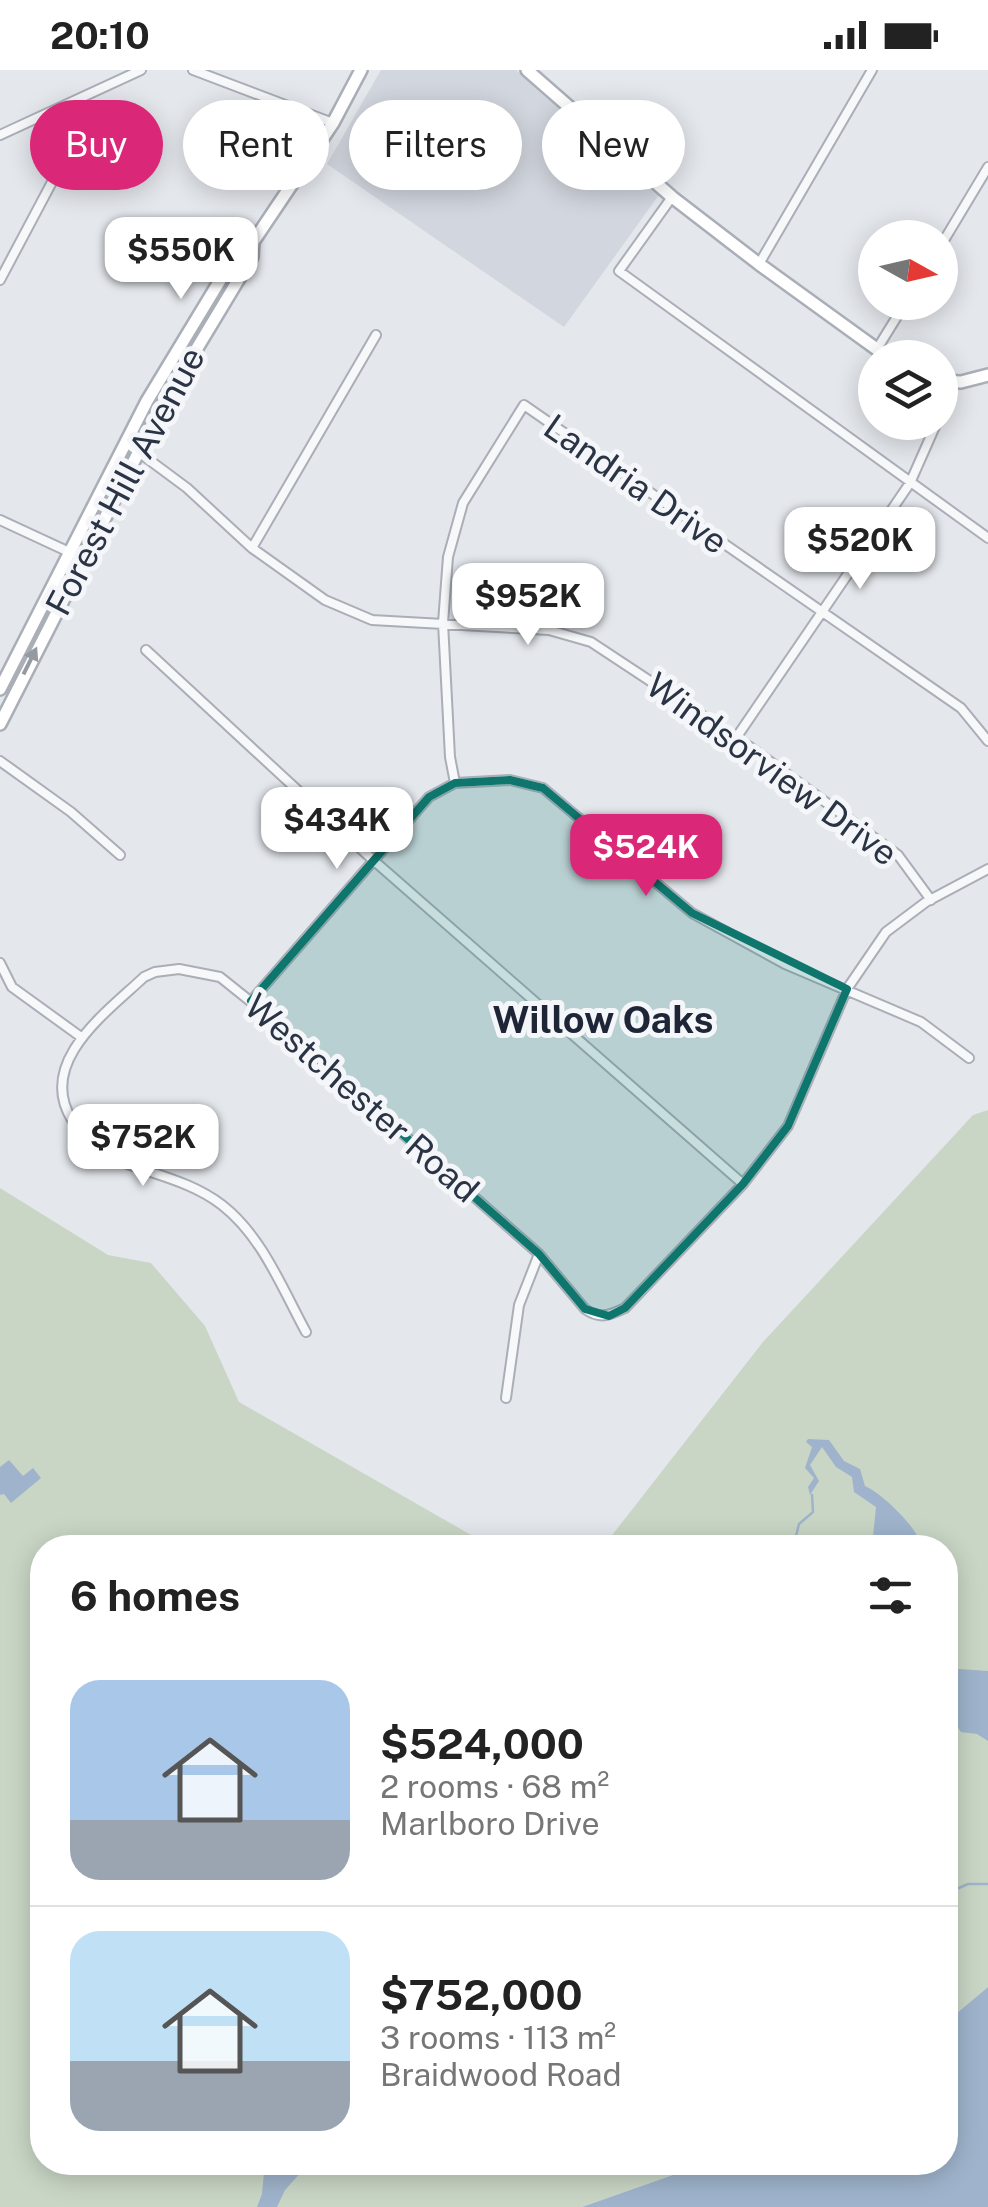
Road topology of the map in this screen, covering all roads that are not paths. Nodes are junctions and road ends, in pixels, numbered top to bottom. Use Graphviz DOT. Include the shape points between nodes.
graph roads {
  1 [pos="141,70"];
  2 [pos="193,70"];
  3 [pos="361,70"];
  4 [pos="527,70"];
  5 [pos="872,70"];
  6 [pos="76,100"];
  7 [pos="30,121"];
  8 [pos="332,122"];
  9 [pos="0,135"];
  10 [pos="988,168"];
  11 [pos="47,190"];
  12 [pos="672,197"];
  13 [pos="957,220"];
  14 [pos="253,242"];
  15 [pos="758,264"];
  16 [pos="0,280"];
  17 [pos="376,335"];
  18 [pos="864,340"];
  19 [pos="988,374"];
  20 [pos="958,379"];
  21 [pos="929,440"];
  22 [pos="125,442"];
  23 [pos="138,452"];
  24 [pos="910,483"];
  25 [pos="0,520"];
  26 [pos="988,538"];
  27 [pos="252,548"];
  28 [pos="68,552"];
  29 [pos="82,558"];
  30 [pos="823,614"];
  31 [pos="443,622"];
  32 [pos="146,650"];
  33 [pos="0,689"];
  34 [pos="0,724"];
  35 [pos="736,738"];
  36 [pos="988,741"];
  37 [pos="0,761"];
  38 [pos="456,783"];
  39 [pos="120,855"];
  40 [pos="372,859"];
  41 [pos="988,869"];
  42 [pos="931,900"];
  43 [pos="0,963"];
  44 [pos="847,989"];
  45 [pos="250,1001"];
  46 [pos="81,1037"];
  47 [pos="969,1058"];
  48 [pos="743,1184"];
  49 [pos="540,1254"];
  50 [pos="306,1332"];
  51 [pos="506,1398"];
  1 -- 6 [label="street"];
  2 -- 8 [label="street"];
  3 -- 8 [label="main road, Forest Hill Avenue"];
  4 -- 12 [label="main road"];
  5 -- 15 [label="street"];
  7 -- 9 [label="street"];
  8 -- 14 [label="main road, Forest Hill Avenue"];
  10 -- 13 [label="street"];
  11 -- 16 [label="street"];
  12 -- 15 [label="main road"];
  12 -- 24 [label="street" via="619,271"];
  14 -- 22 [label="main road, Forest Hill Avenue" via="239,250 202,306"];
  14 -- 23 [label="main road, Forest Hill Avenue" via="252,257"];
  15 -- 18 [label="main road"];
  17 -- 27 [label="street"];
  19 -- 20 [label="main road"];
  21 -- 24 [label="street"];
  22 -- 23 [label="street, Windsorview Drive"];
  22 -- 28 [label="main road, Forest Hill Avenue"];
  23 -- 27 [label="street, Windsorview Drive"];
  23 -- 29 [label="main road, Forest Hill Avenue"];
  24 -- 26 [label="street"];
  24 -- 30 [label="street"];
  25 -- 28 [label="street"];
  27 -- 31 [label="street, Windsorview Drive" via="324,600 372,620"];
  28 -- 29 [label="street"];
  28 -- 33 [label="main road, Forest Hill Avenue"];
  34 -- 29 [label="main road, Forest Hill Avenue, one-way"];
  30 -- 31 [label="street, Landria Drive" via="524,405 462,503 448,557"];
  30 -- 35 [label="street"];
  30 -- 36 [label="street, Landria Drive" via="961,708"];
  31 -- 35 [label="street, Windsorview Drive" via="549,630 591,642"];
  31 -- 38 [label="street"];
  32 -- 40 [label="street"];
  35 -- 42 [label="street, Windsorview Drive" via="898,855"];
  37 -- 39 [label="street"];
  38 -- 40 [label="street" via="428,797"];
  38 -- 44 [label="street" via="510,780 543,788 692,913"];
  40 -- 45 [label="street"];
  40 -- 48 [label="street"];
  41 -- 42 [label="street"];
  42 -- 44 [label="street" via="886,932"];
  43 -- 46 [label="street" via="12,987"];
  44 -- 47 [label="street" via="921,1022"];
  44 -- 48 [label="street" via="788,1126"];
  45 -- 46 [label="street, Westchester Road" via="208,972 156,972"];
  45 -- 49 [label="street, Westchester Road"];
  46 -- 50 [label="street" via="65,1070 65,1104 80,1132 106,1156 184,1182 224,1206 261,1249"];
  48 -- 49 [label="street, Westchester Road" via="626,1308 609,1316 594,1315"];
  49 -- 51 [label="street" via="518,1305"];
}
